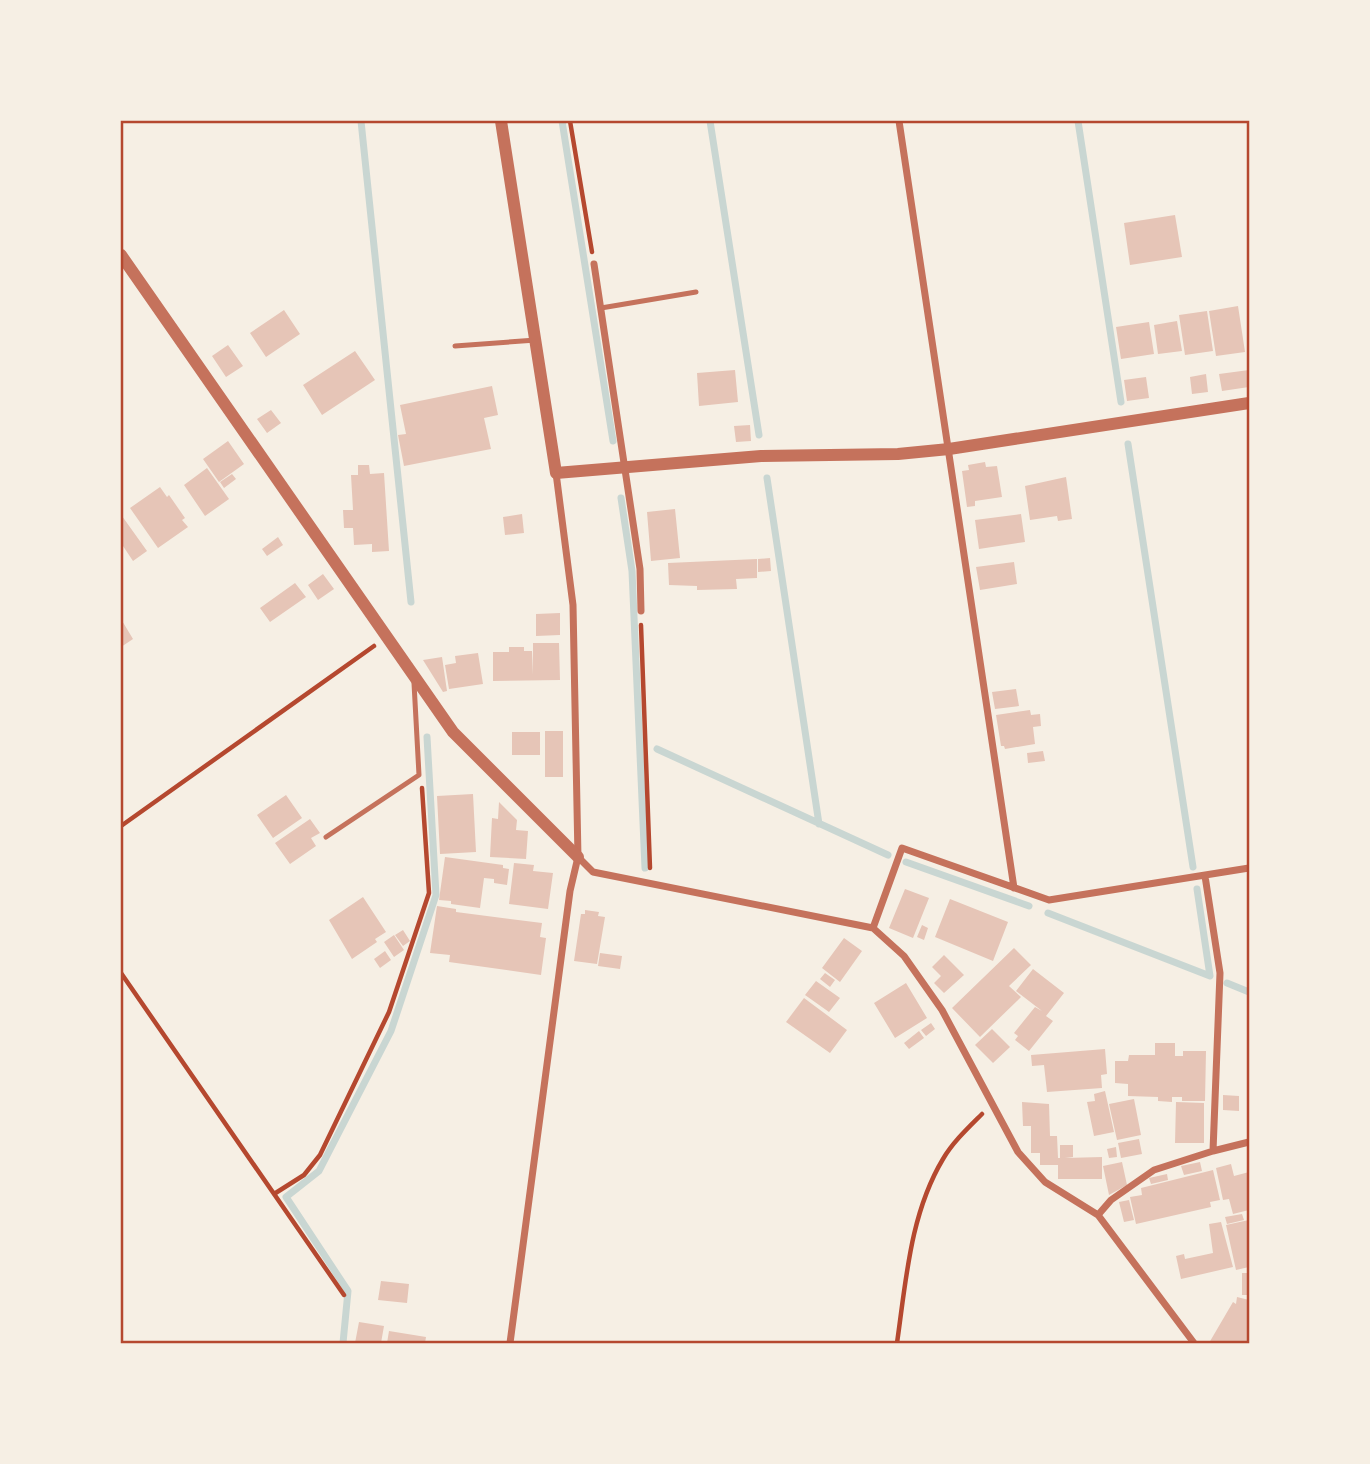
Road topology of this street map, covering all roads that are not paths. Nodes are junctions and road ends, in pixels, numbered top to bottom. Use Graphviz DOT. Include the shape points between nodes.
graph roads {
  1 [pos="501,121"];
  2 [pos="899,121"];
  3 [pos="121,255"];
  4 [pos="594,264"];
  5 [pos="696,292"];
  6 [pos="601,307"];
  7 [pos="537,340"];
  8 [pos="455,346"];
  9 [pos="1249,403"];
  10 [pos="949,449"];
  11 [pos="626,468"];
  12 [pos="556,473"];
  13 [pos="641,611"];
  14 [pos="414,676"];
  15 [pos="326,837"];
  16 [pos="578,857"];
  17 [pos="1249,869"];
  18 [pos="1205,876"];
  19 [pos="1014,888"];
  20 [pos="873,928"];
  21 [pos="1249,1142"];
  22 [pos="1213,1151"];
  23 [pos="1098,1215"];
  24 [pos="510,1343"];
  25 [pos="1194,1343"];
  1 -- 7 [label="street"];
  2 -- 10 [label="street"];
  3 -- 14 [label="street"];
  4 -- 6 [label="street"];
  5 -- 6 [label="lane"];
  6 -- 11 [label="street"];
  7 -- 8 [label="lane"];
  7 -- 12 [label="street"];
  9 -- 10 [label="street"];
  10 -- 11 [label="street" via="761,456"];
  10 -- 19 [label="street"];
  11 -- 12 [label="street"];
  11 -- 13 [label="street"];
  12 -- 16 [label="street" via="573,605"];
  14 -- 15 [label="lane" via="419,775"];
  14 -- 16 [label="street" via="453,732"];
  16 -- 20 [label="street" via="593,872"];
  16 -- 24 [label="street"];
  17 -- 18 [label="street"];
  18 -- 19 [label="street" via="1049,900"];
  18 -- 22 [label="street" via="1220,973"];
  19 -- 20 [label="street" via="902,848"];
  20 -- 23 [label="street" via="904,956 942,1010 1018,1152 1045,1182"];
  21 -- 22 [label="street"];
  22 -- 23 [label="street" via="1154,1170 1111,1200"];
  23 -- 25 [label="street"];
}
